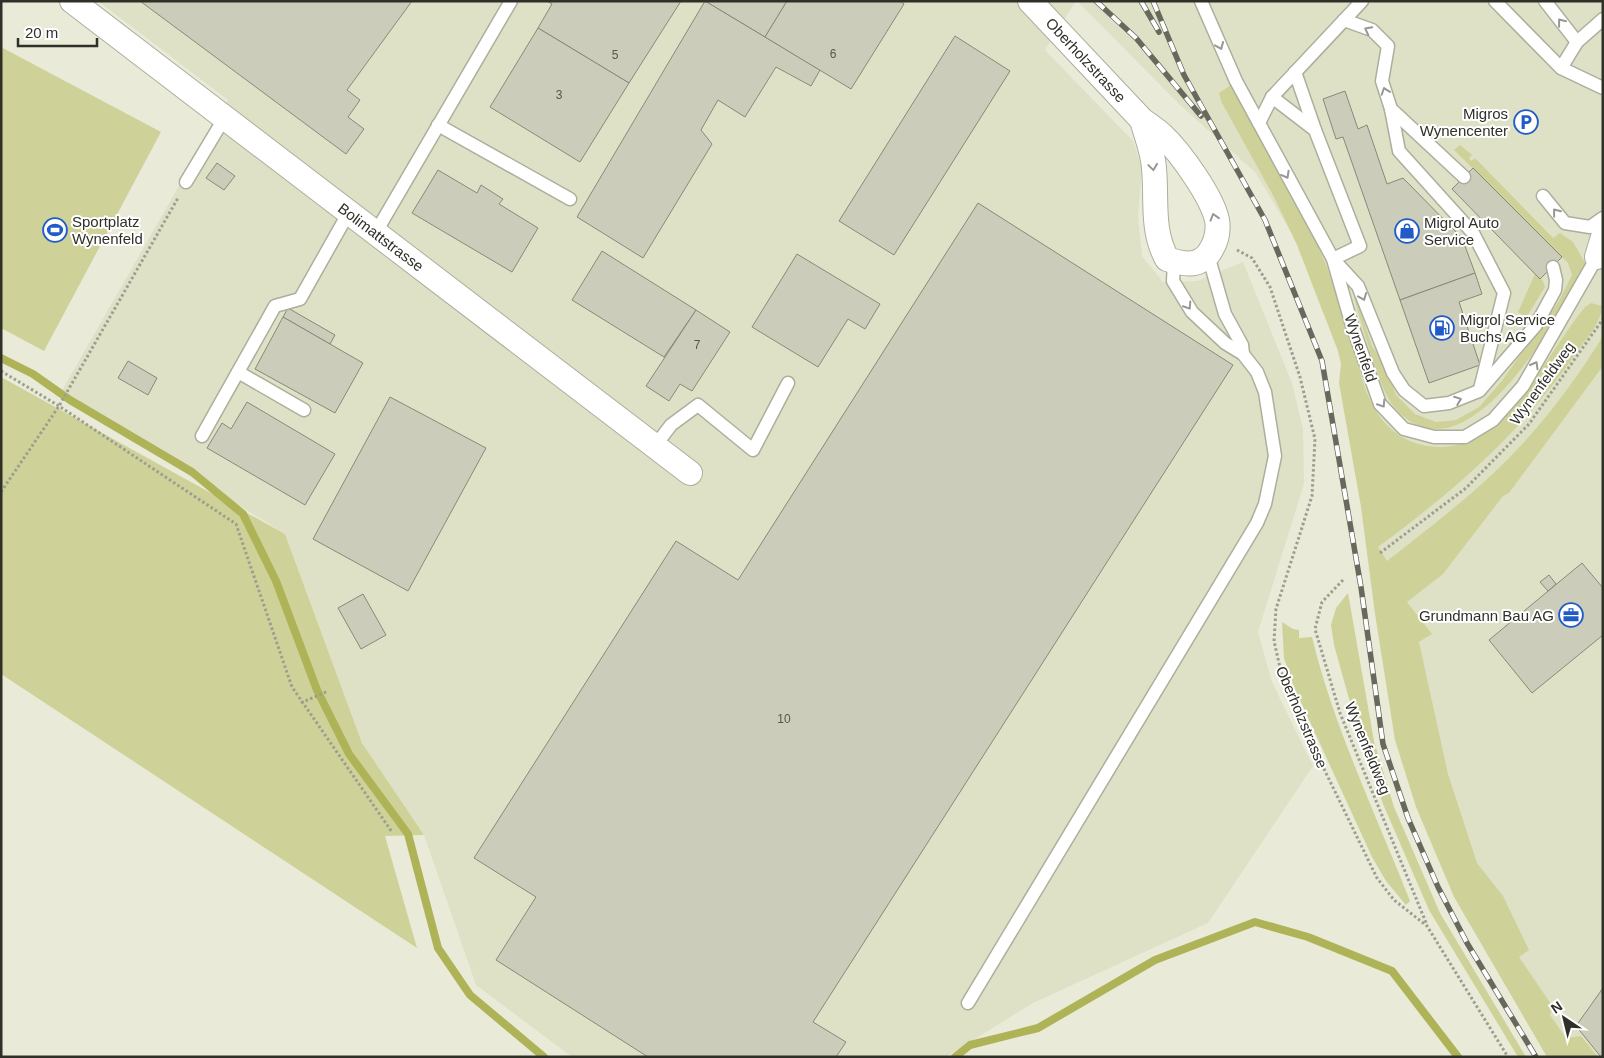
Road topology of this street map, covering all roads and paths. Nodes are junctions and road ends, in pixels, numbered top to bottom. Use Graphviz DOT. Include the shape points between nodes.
graph roads {
  1 [pos="72,1"];
  2 [pos="511,1"];
  3 [pos="1030,1"];
  4 [pos="1202,1"];
  5 [pos="1362,1"];
  6 [pos="1495,1"];
  7 [pos="1545,1"];
  8 [pos="1603,19"];
  9 [pos="1344,20"];
  10 [pos="1577,42"];
  11 [pos="1560,68"];
  12 [pos="1295,72"];
  13 [pos="1603,88"];
  14 [pos="1272,97"];
  15 [pos="1391,109"];
  16 [pos="225,117"];
  17 [pos="1142,120"];
  18 [pos="438,124"];
  19 [pos="1258,124"];
  20 [pos="1315,130"];
  21 [pos="1464,177"];
  22 [pos="186,182"];
  23 [pos="1542,196"];
  24 [pos="570,200"];
  25 [pos="349,212"];
  26 [pos="1603,218"];
  27 [pos="376,232"];
  28 [pos="1213,247"];
  29 [pos="1601,253"];
  30 [pos="1333,259"];
  31 [pos="1174,261"];
  32 [pos="1553,267"];
  33 [pos="1603,318"];
  34 [pos="1243,354"];
  35 [pos="1,371"];
  36 [pos="238,372"];
  37 [pos="788,383"];
  38 [pos="1479,391"];
  39 [pos="60,405"];
  40 [pos="304,410"];
  41 [pos="202,436"];
  42 [pos="655,446"];
  43 [pos="690,473"];
  44 [pos="1,492"];
  45 [pos="1380,553"];
  46 [pos="1343,580"];
  47 [pos="328,690"];
  48 [pos="301,703"];
  49 [pos="392,832"];
  50 [pos="1428,926"];
  51 [pos="968,1003"];
  52 [pos="1508,1057"];
  1 -- 16 [label="street, Bolimattstrasse"];
  2 -- 18 [label="lane"];
  3 -- 17 [label="street, Oberholzstrasse"];
  4 -- 19 [label="lane, Wynenfeld, one-way" via="1229,68"];
  5 -- 9 [label="lane"];
  6 -- 11 [label="lane"];
  10 -- 7 [label="lane, one-way"];
  8 -- 10 [label="lane"];
  9 -- 12 [label="lane"];
  15 -- 9 [label="lane, one-way" via="1382,81 1388,46 1372,30"];
  10 -- 11 [label="lane"];
  11 -- 13 [label="lane"];
  12 -- 14 [label="lane"];
  12 -- 20 [label="lane"];
  14 -- 19 [label="lane"];
  14 -- 20 [label="lane"];
  15 -- 21 [label="lane"];
  15 -- 38 [label="lane" via="1398,150 1473,233 1504,294"];
  16 -- 22 [label="lane"];
  16 -- 25 [label="street, Bolimattstrasse"];
  28 -- 17 [label="street, Oberholzstrasse, one-way" via="1217,220 1194,175 1163,136"];
  17 -- 31 [label="street, Oberholzstrasse, one-way" via="1154,167 1159,244 1167,259"];
  18 -- 24 [label="lane"];
  18 -- 27 [label="lane"];
  19 -- 30 [label="lane, Wynenfeld, one-way"];
  20 -- 30 [label="lane" via="1360,246"];
  22 -- 39 [label="path"];
  26 -- 23 [label="lane, one-way" via="1590,227 1565,224"];
  25 -- 27 [label="street, Bolimattstrasse"];
  25 -- 36 [label="lane" via="300,299 275,306"];
  27 -- 42 [label="street, Bolimattstrasse"];
  28 -- 31 [label="street" via="1195,264 1183,265"];
  28 -- 34 [label="lane" via="1224,314 1242,344"];
  28 -- 50 [label="path, Oberholzstrasse" via="1252,258 1270,287 1300,377 1315,439 1312,496 1276,609 1274,641 1281,672 1377,878 1394,900"];
  30 -- 29 [label="lane, Wynenfeld, one-way" via="1380,404 1404,429 1434,436 1465,436 1493,420 1523,386"];
  30 -- 38 [label="lane, one-way" via="1358,286 1393,372 1404,390 1424,406 1450,403"];
  31 -- 34 [label="lane, one-way" via="1173,281 1192,312 1225,343"];
  32 -- 38 [label="lane" via="1555,290 1536,325"];
  33 -- 45 [label="path, Wynenfeldweg" via="1529,424 1466,488"];
  34 -- 51 [label="lane" via="1257,372 1265,392 1275,456 1265,504 1257,523"];
  35 -- 39 [label="path"];
  36 -- 40 [label="lane"];
  36 -- 41 [label="lane"];
  37 -- 42 [label="lane" via="753,450 698,405 671,425"];
  39 -- 44 [label="path"];
  39 -- 48 [label="path" via="236,524 292,687"];
  42 -- 43 [label="street, Bolimattstrasse"];
  46 -- 50 [label="path, Wynenfeldweg" via="1322,602 1315,629 1340,713"];
  47 -- 48 [label="path"];
  48 -- 49 [label="path"];
  50 -- 52 [label="path, Oberholzstrasse"];
}
